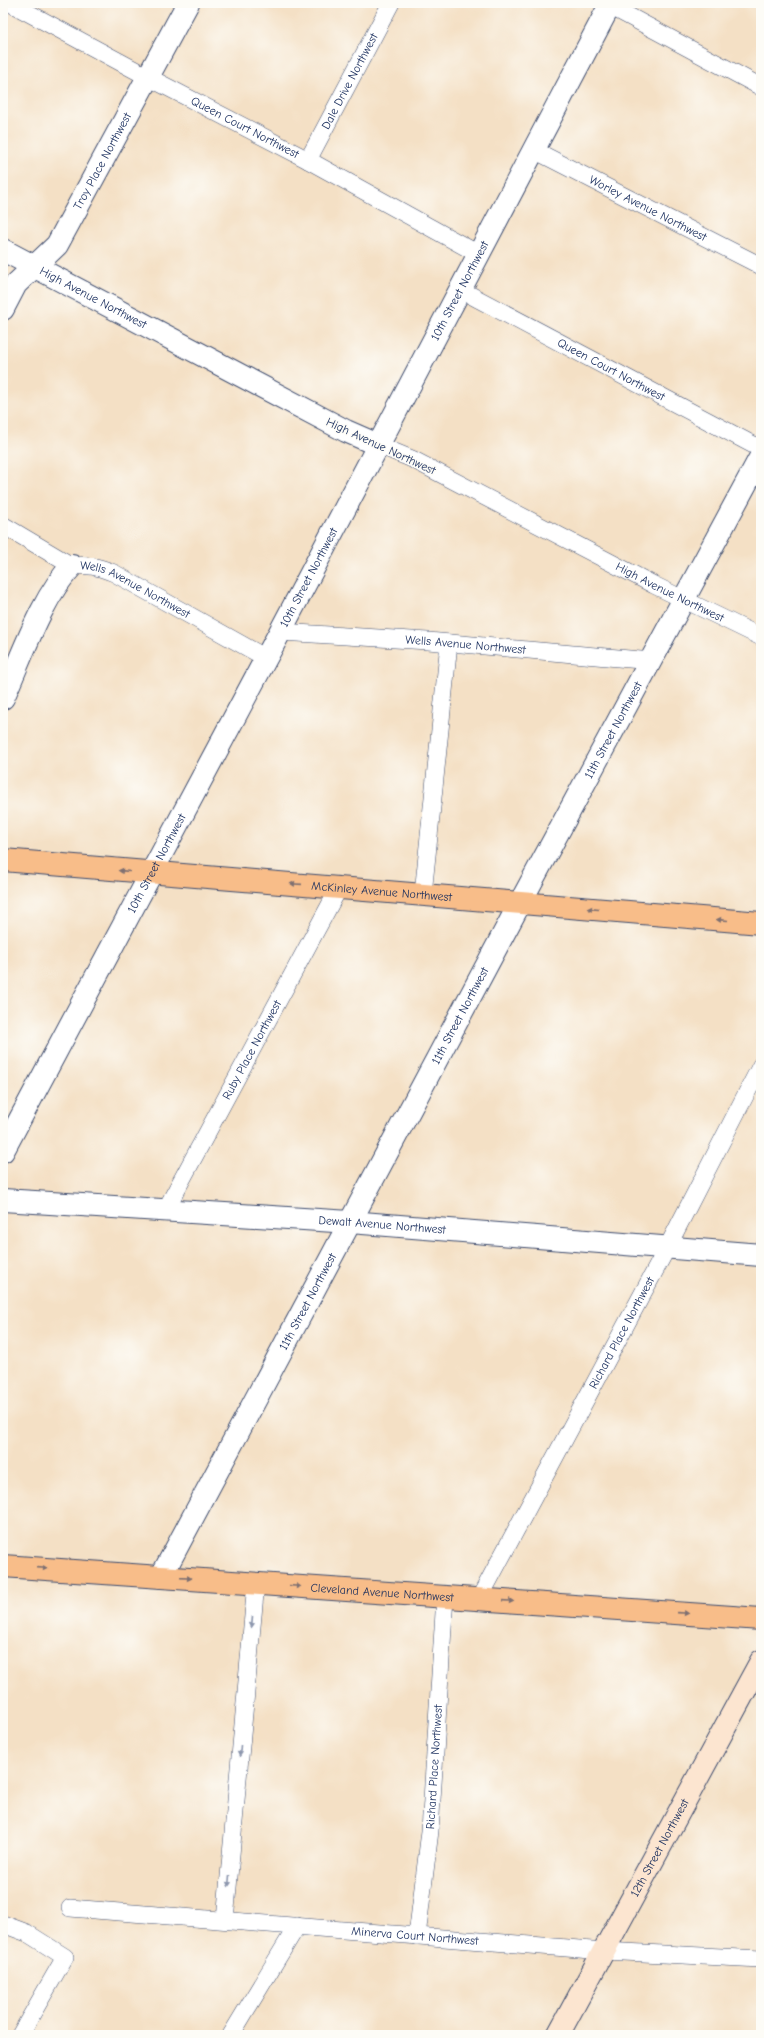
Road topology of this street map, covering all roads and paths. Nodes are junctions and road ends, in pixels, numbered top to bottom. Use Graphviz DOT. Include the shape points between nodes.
graph roads {
  1 [pos="10,3"];
  2 [pos="188,3"];
  3 [pos="391,3"];
  4 [pos="610,5"];
  5 [pos="148,78"];
  6 [pos="761,87"];
  7 [pos="534,150"];
  8 [pos="308,160"];
  9 [pos="3,250"];
  10 [pos="480,255"];
  11 [pos="761,266"];
  12 [pos="35,267"];
  13 [pos="461,290"];
  14 [pos="3,310"];
  15 [pos="378,445"];
  16 [pos="761,449"];
  17 [pos="761,456"];
  18 [pos="3,525"];
  19 [pos="72,566"];
  20 [pos="685,599"];
  21 [pos="280,632"];
  22 [pos="761,637"];
  23 [pos="449,643"];
  24 [pos="266,658"];
  25 [pos="652,661"];
  26 [pos="3,698"];
  27 [pos="3,860"];
  28 [pos="152,874"];
  29 [pos="338,888"];
  30 [pos="423,894"];
  31 [pos="520,902"];
  32 [pos="761,923"];
  33 [pos="761,1065"];
  34 [pos="3,1151"];
  35 [pos="3,1200"];
  36 [pos="165,1211"];
  37 [pos="350,1222"];
  38 [pos="667,1248"];
  39 [pos="761,1255"];
  40 [pos="3,1566"];
  41 [pos="161,1577"];
  42 [pos="256,1583"];
  43 [pos="445,1597"];
  44 [pos="479,1599"];
  45 [pos="761,1619"];
  46 [pos="761,1661"];
  47 [pos="70,1908"];
  48 [pos="225,1920"];
  49 [pos="3,1924"];
  50 [pos="297,1926"];
  51 [pos="417,1936"];
  52 [pos="604,1951"];
  53 [pos="761,1959"];
  54 [pos="20,2035"];
  55 [pos="231,2035"];
  56 [pos="558,2035"];
  1 -- 5 [label="lane, Queen Court Northwest"];
  2 -- 5 [label="street, Troy Place Northwest"];
  3 -- 8 [label="lane, Dale Drive Northwest"];
  4 -- 6 [label="lane"];
  4 -- 7 [label="street, 10th Street Northwest"];
  5 -- 8 [label="lane, Queen Court Northwest"];
  5 -- 12 [label="street, Troy Place Northwest" via="57,245"];
  7 -- 10 [label="street, 10th Street Northwest"];
  7 -- 11 [label="lane, Worley Avenue Northwest"];
  8 -- 10 [label="lane, Queen Court Northwest"];
  9 -- 12 [label="street, High Avenue Northwest"];
  10 -- 13 [label="street, 10th Street Northwest"];
  12 -- 14 [label="street, Troy Place Northwest" via="16,284"];
  12 -- 15 [label="street, High Avenue Northwest" via="346,431"];
  13 -- 15 [label="street, 10th Street Northwest"];
  13 -- 16 [label="lane, Queen Court Northwest"];
  15 -- 20 [label="lane, High Avenue Northwest" via="412,459"];
  15 -- 21 [label="street, 10th Street Northwest"];
  17 -- 20 [label="street, 11th Street Northwest"];
  18 -- 19 [label="lane, Wells Avenue Northwest"];
  19 -- 24 [label="lane, Wells Avenue Northwest" via="86,564 114,573"];
  19 -- 26 [label="street" via="50,595"];
  20 -- 22 [label="lane, High Avenue Northwest"];
  20 -- 25 [label="street, 11th Street Northwest"];
  21 -- 23 [label="lane, Wells Avenue Northwest"];
  21 -- 24 [label="street, 10th Street Northwest"];
  23 -- 25 [label="lane, Wells Avenue Northwest"];
  23 -- 30 [label="lane"];
  24 -- 28 [label="street, 10th Street Northwest"];
  25 -- 31 [label="street, 11th Street Northwest"];
  28 -- 27 [label="main road, McKinley Avenue Northwest, one-way"];
  29 -- 28 [label="main road, McKinley Avenue Northwest, one-way"];
  28 -- 34 [label="street, 10th Street Northwest"];
  29 -- 30 [label="main road, McKinley Avenue Northwest"];
  29 -- 36 [label="lane, Ruby Place Northwest"];
  30 -- 31 [label="main road, McKinley Avenue Northwest"];
  32 -- 31 [label="main road, McKinley Avenue Northwest, one-way"];
  31 -- 37 [label="street, 11th Street Northwest"];
  33 -- 38 [label="lane, Richard Place Northwest"];
  35 -- 36 [label="street, Dewalt Avenue Northwest"];
  36 -- 37 [label="street, Dewalt Avenue Northwest"];
  37 -- 38 [label="street, Dewalt Avenue Northwest"];
  37 -- 41 [label="street, 11th Street Northwest"];
  38 -- 39 [label="street, Dewalt Avenue Northwest"];
  38 -- 44 [label="lane, Richard Place Northwest"];
  40 -- 41 [label="main road, Cleveland Avenue Northwest, one-way"];
  41 -- 42 [label="main road, Cleveland Avenue Northwest, one-way"];
  42 -- 43 [label="main road, Cleveland Avenue Northwest, one-way"];
  42 -- 48 [label="lane, one-way"];
  43 -- 44 [label="main road, Cleveland Avenue Northwest"];
  43 -- 51 [label="lane, Richard Place Northwest" via="430,1831"];
  44 -- 45 [label="main road, Cleveland Avenue Northwest, one-way"];
  46 -- 52 [label="main road, 12th Street Northwest"];
  47 -- 48 [label="lane, Minerva Court Northwest"];
  48 -- 50 [label="lane, Minerva Court Northwest"];
  49 -- 54 [label="lane" via="27,1933 65,1957"];
  50 -- 51 [label="lane, Minerva Court Northwest"];
  50 -- 55 [label="lane"];
  51 -- 52 [label="lane, Minerva Court Northwest"];
  52 -- 53 [label="lane, Minerva Court Northwest"];
  52 -- 56 [label="main road, 12th Street Northwest"];
}
